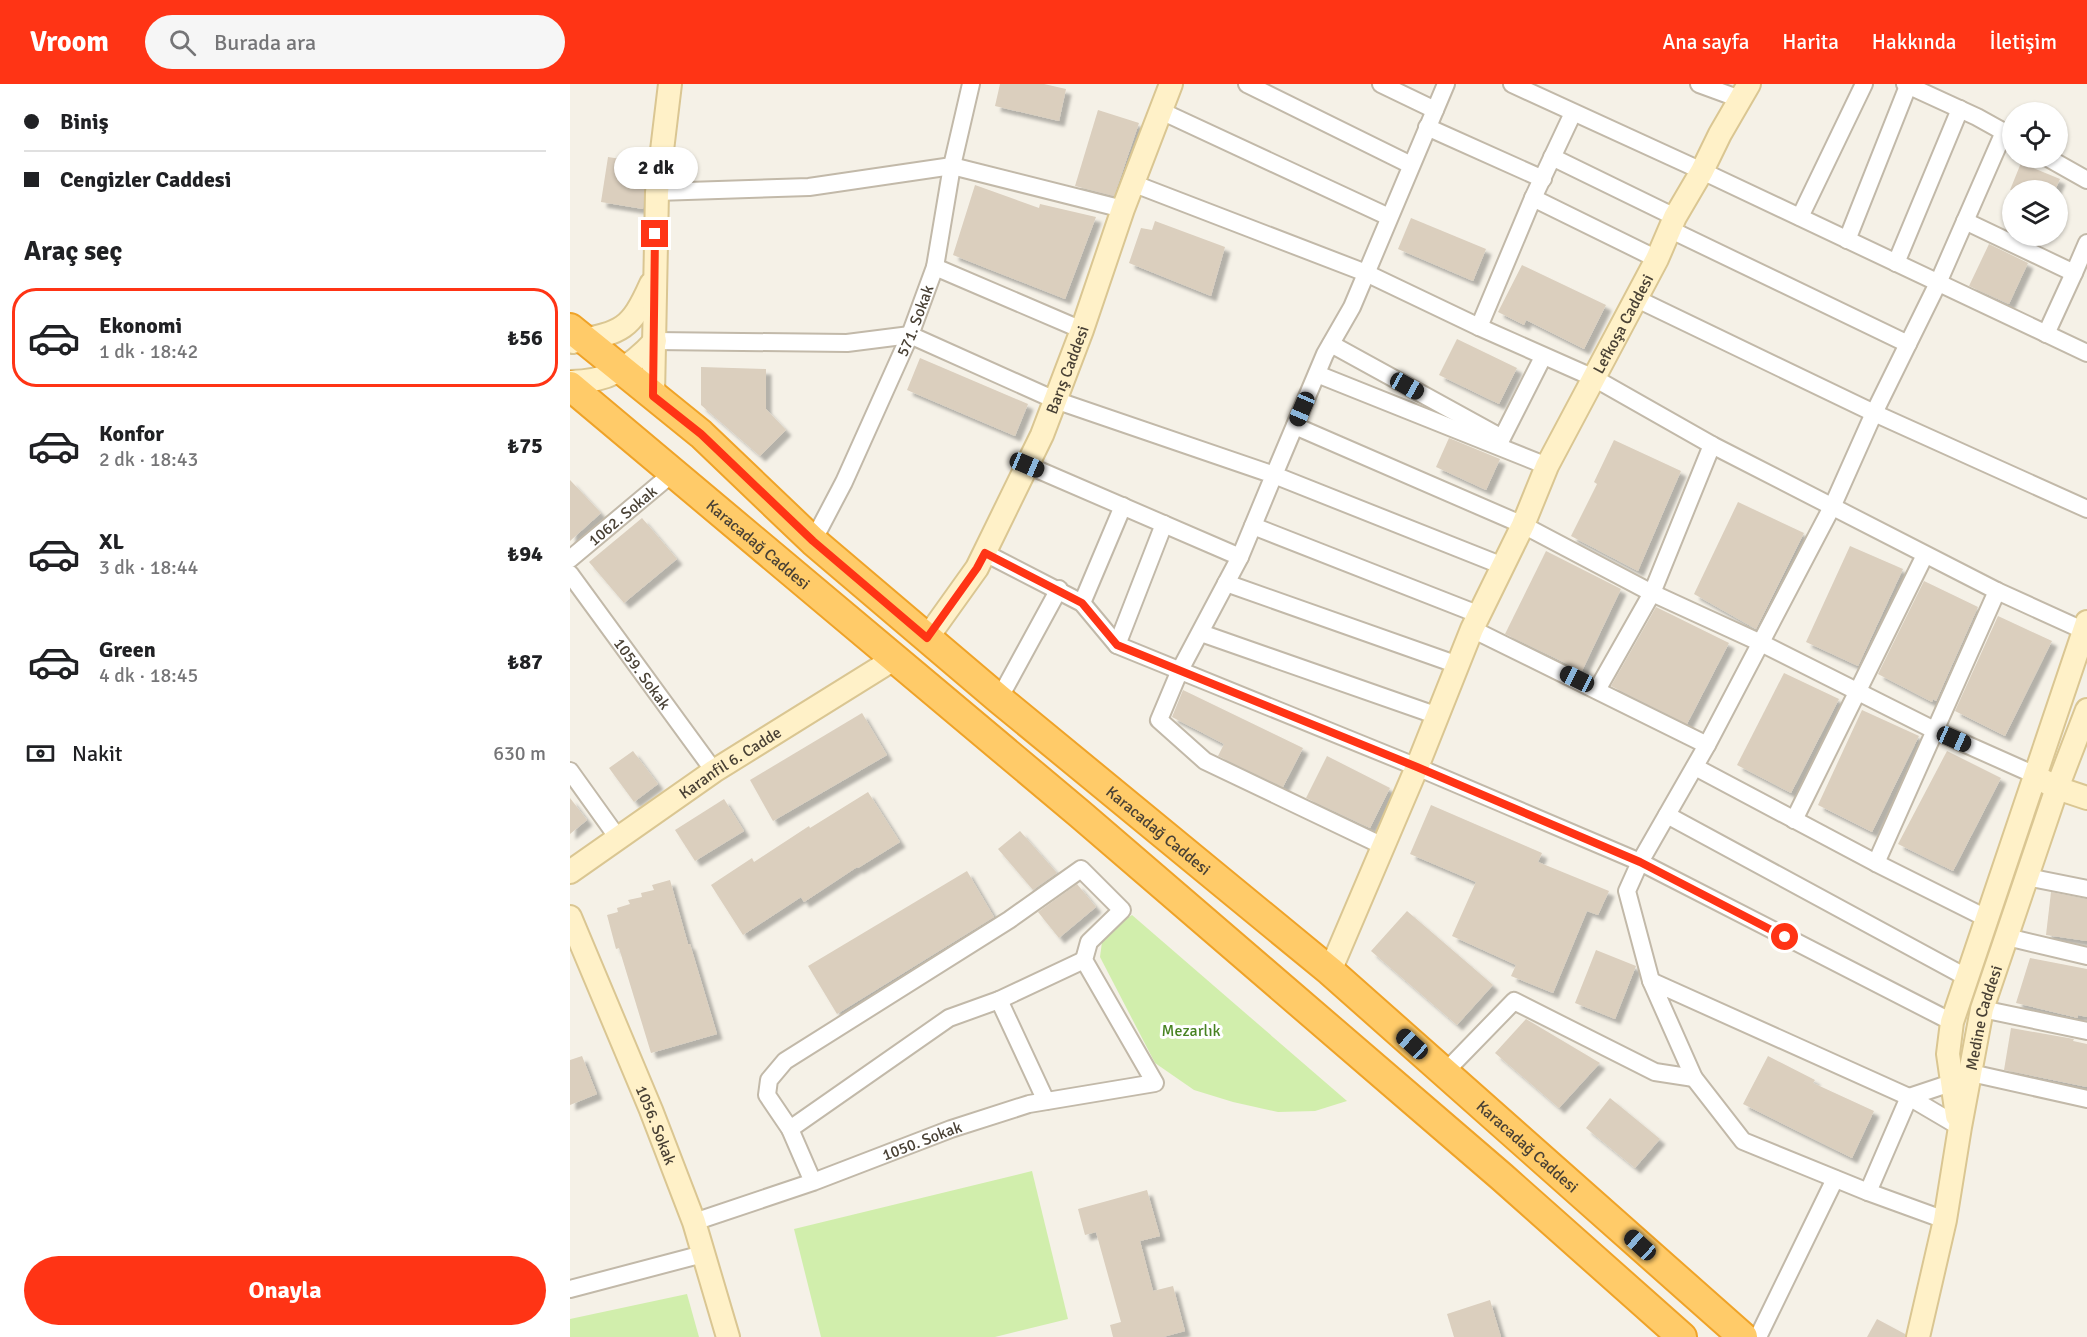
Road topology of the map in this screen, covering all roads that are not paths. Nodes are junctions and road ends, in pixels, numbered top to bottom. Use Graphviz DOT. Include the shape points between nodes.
graph roads {
  1 [pos="670,84"];
  2 [pos="970,84"];
  3 [pos="1171,84"];
  4 [pos="1247,84"];
  5 [pos="1381,84"];
  6 [pos="1446,84"];
  7 [pos="1512,84"];
  8 [pos="1700,84"];
  9 [pos="1864,84"];
  10 [pos="1906,85"];
  11 [pos="1745,92"];
  12 [pos="1960,109"];
  13 [pos="1435,110"];
  14 [pos="1161,111"];
  15 [pos="1573,113"];
  16 [pos="1427,127"];
  17 [pos="2002,131"];
  18 [pos="2002,149"];
  19 [pos="1552,157"];
  20 [pos="1411,165"];
  21 [pos="952,166"];
  22 [pos="2066,168"];
  23 [pos="1702,171"];
  24 [pos="1543,179"];
  25 [pos="2087,180"];
  26 [pos="1132,183"];
  27 [pos="657,192"];
  28 [pos="1533,198"];
  29 [pos="1123,209"];
  30 [pos="1389,217"];
  31 [pos="1800,218"];
  32 [pos="1965,221"];
  33 [pos="1672,223"];
  34 [pos="1847,240"];
  35 [pos="2087,243"];
  36 [pos="1656,259"];
  37 [pos="1896,263"];
  38 [pos="935,267"];
  39 [pos="1366,273"];
  40 [pos="2074,273"];
  41 [pos="654,277"];
  42 [pos="1938,283"];
  43 [pos="1635,298"];
  44 [pos="1479,327"];
  45 [pos="1082,330"];
  46 [pos="2046,334"];
  47 [pos="910,335"];
  48 [pos="574,337"];
  49 [pos="655,341"];
  50 [pos="1331,344"];
  51 [pos="1908,344"];
  52 [pos="2087,353"];
  53 [pos="1543,357"];
  54 [pos="621,370"];
  55 [pos="1317,374"];
  56 [pos="1594,378"];
  57 [pos="570,382"];
  58 [pos="570,386"];
  59 [pos="653,396"];
  60 [pos="1055,400"];
  61 [pos="1874,413"];
  62 [pos="1295,426"];
  63 [pos="1712,445"];
  64 [pos="1027,465"];
  65 [pos="1546,466"];
  66 [pos="674,472"];
  67 [pos="1274,475"];
  68 [pos="1833,505"];
  69 [pos="1123,506"];
  70 [pos="2087,509"];
  71 [pos="1164,524"];
  72 [pos="1523,525"];
  73 [pos="1253,526"];
  74 [pos="813,541"];
  75 [pos="985,553"];
  76 [pos="1925,555"];
  77 [pos="1240,557"];
  78 [pos="570,559"];
  79 [pos="1503,566"];
  80 [pos="570,574"];
  81 [pos="1227,583"];
  82 [pos="1059,589"];
  83 [pos="1997,591"];
  84 [pos="1653,592"];
  85 [pos="1082,603"];
  86 [pos="1476,622"];
  87 [pos="2086,628"];
  88 [pos="1201,633"];
  89 [pos="927,638"];
  90 [pos="1761,643"];
  91 [pos="1117,645"];
  92 [pos="894,659"];
  93 [pos="1458,665"];
  94 [pos="1180,670"];
  95 [pos="1598,690"];
  96 [pos="1857,691"];
  97 [pos="999,699"];
  98 [pos="2087,710"];
  99 [pos="1438,716"];
  100 [pos="1934,730"];
  101 [pos="1707,745"];
  102 [pos="1417,767"];
  103 [pos="1695,767"];
  104 [pos="570,771"];
  105 [pos="714,771"];
  106 [pos="2035,775"];
  107 [pos="2057,788"];
  108 [pos="2087,798"];
  109 [pos="1667,815"];
  110 [pos="1794,820"];
  111 [pos="618,838"];
  112 [pos="1383,846"];
  113 [pos="1640,862"];
  114 [pos="1876,863"];
  115 [pos="570,872"];
  116 [pos="2027,877"];
  117 [pos="2087,889"];
  118 [pos="570,917"];
  119 [pos="1986,918"];
  120 [pos="2007,937"];
  121 [pos="2087,956"];
  122 [pos="1084,960"];
  123 [pos="1330,971"];
  124 [pos="1966,977"];
  125 [pos="1651,981"];
  126 [pos="999,1000"];
  127 [pos="1982,1009"];
  128 [pos="1952,1023"];
  129 [pos="2087,1030"];
  130 [pos="1444,1073"];
  131 [pos="1971,1073"];
  132 [pos="1694,1078"];
  133 [pos="1951,1083"];
  134 [pos="1910,1097"];
  135 [pos="2087,1099"];
  136 [pos="1046,1101"];
  137 [pos="1960,1127"];
  138 [pos="790,1130"];
  139 [pos="1835,1179"];
  140 [pos="813,1182"];
  141 [pos="1868,1192"];
  142 [pos="1945,1220"];
  143 [pos="694,1222"];
  144 [pos="704,1254"];
  145 [pos="570,1289"];
  146 [pos="728,1337"];
  147 [pos="1682,1337"];
  148 [pos="1743,1337"];
  149 [pos="1758,1337"];
  150 [pos="1918,1337"];
  1 -- 27 [label="street"];
  2 -- 21 [label="street, 571. Sokak"];
  3 -- 14 [label="street, Barış Caddesi"];
  4 -- 20 [label="street"];
  5 -- 13 [label="street"];
  6 -- 13 [label="street"];
  7 -- 15 [label="street"];
  8 -- 11 [label="street"];
  9 -- 31 [label="street"];
  10 -- 12 [label="street"];
  10 -- 34 [label="street"];
  11 -- 23 [label="street, Lefkoşa Caddesi"];
  12 -- 17 [label="street"];
  12 -- 37 [label="street"];
  13 -- 16 [label="street"];
  14 -- 26 [label="street, Barış Caddesi"];
  14 -- 30 [label="street"];
  15 -- 19 [label="street"];
  15 -- 23 [label="street"];
  16 -- 20 [label="street"];
  16 -- 24 [label="street"];
  18 -- 32 [label="street"];
  19 -- 24 [label="street"];
  19 -- 33 [label="street"];
  20 -- 30 [label="street"];
  21 -- 27 [label="street" via="808,187"];
  21 -- 29 [label="street"];
  21 -- 38 [label="street, 571. Sokak"];
  22 -- 25 [label="street"];
  23 -- 31 [label="street"];
  23 -- 33 [label="street, Lefkoşa Caddesi"];
  24 -- 28 [label="street"];
  26 -- 29 [label="street, Barış Caddesi"];
  26 -- 39 [label="street"];
  27 -- 41 [label="street"];
  28 -- 36 [label="street"];
  28 -- 44 [label="street"];
  29 -- 45 [label="street, Barış Caddesi"];
  30 -- 39 [label="street"];
  31 -- 34 [label="street"];
  32 -- 40 [label="street"];
  32 -- 42 [label="street"];
  33 -- 36 [label="street, Lefkoşa Caddesi"];
  33 -- 51 [label="street"];
  34 -- 37 [label="street"];
  35 -- 40 [label="street"];
  36 -- 43 [label="street, Lefkoşa Caddesi"];
  37 -- 42 [label="street"];
  38 -- 45 [label="street"];
  38 -- 47 [label="street, 571. Sokak"];
  39 -- 44 [label="street"];
  39 -- 50 [label="street"];
  40 -- 46 [label="street"];
  41 -- 48 [label="street" via="640,309 626,325 617,331"];
  41 -- 49 [label="street"];
  42 -- 46 [label="street"];
  42 -- 51 [label="street"];
  43 -- 56 [label="street, Lefkoşa Caddesi"];
  43 -- 61 [label="street"];
  44 -- 53 [label="street"];
  45 -- 60 [label="street, Barış Caddesi"];
  46 -- 52 [label="street"];
  47 -- 49 [label="street" via="848,343"];
  47 -- 60 [label="street"];
  47 -- 74 [label="street, 571. Sokak"];
  48 -- 54 [label="highway, Karacadağ Caddesi"];
  49 -- 54 [label="street"];
  49 -- 59 [label="street"];
  50 -- 53 [label="street" via="1502,438"];
  50 -- 55 [label="street"];
  51 -- 61 [label="street"];
  53 -- 56 [label="street"];
  54 -- 57 [label="street" via="604,378"];
  54 -- 59 [label="highway, Karacadağ Caddesi"];
  55 -- 62 [label="street"];
  55 -- 65 [label="street"];
  56 -- 63 [label="street"];
  56 -- 65 [label="street, Lefkoşa Caddesi"];
  58 -- 66 [label="highway, Karacadağ Caddesi"];
  59 -- 74 [label="highway, Karacadağ Caddesi" via="701,434"];
  60 -- 64 [label="street, Barış Caddesi"];
  60 -- 67 [label="street"];
  61 -- 68 [label="street"];
  61 -- 70 [label="street"];
  62 -- 67 [label="street"];
  62 -- 72 [label="street"];
  63 -- 68 [label="street"];
  63 -- 84 [label="street"];
  64 -- 69 [label="street"];
  64 -- 75 [label="street, Barış Caddesi"];
  65 -- 72 [label="street, Lefkoşa Caddesi"];
  66 -- 78 [label="street, 1062. Sokak"];
  66 -- 92 [label="highway, Karacadağ Caddesi"];
  67 -- 73 [label="street"];
  67 -- 79 [label="street"];
  68 -- 76 [label="street"];
  68 -- 90 [label="street"];
  69 -- 71 [label="street"];
  69 -- 85 [label="street"];
  71 -- 77 [label="street"];
  71 -- 91 [label="street"];
  72 -- 79 [label="street, Lefkoşa Caddesi"];
  72 -- 84 [label="street"];
  73 -- 77 [label="street"];
  73 -- 86 [label="street"];
  74 -- 89 [label="highway, Karacadağ Caddesi"];
  75 -- 82 [label="street"];
  75 -- 89 [label="street, Barış Caddesi"];
  76 -- 83 [label="street"];
  76 -- 96 [label="street"];
  77 -- 81 [label="street"];
  79 -- 86 [label="street, Lefkoşa Caddesi"];
  80 -- 105 [label="street, 1059. Sokak"];
  81 -- 88 [label="street"];
  81 -- 93 [label="street"];
  82 -- 85 [label="street"];
  82 -- 97 [label="street"];
  83 -- 87 [label="street"];
  83 -- 100 [label="street"];
  84 -- 90 [label="street"];
  84 -- 95 [label="street"];
  85 -- 91 [label="street"];
  86 -- 93 [label="street, Lefkoşa Caddesi"];
  86 -- 95 [label="street"];
  87 -- 106 [label="street"];
  88 -- 94 [label="street"];
  88 -- 99 [label="street"];
  89 -- 97 [label="highway, Karacadağ Caddesi"];
  90 -- 96 [label="street"];
  90 -- 101 [label="street"];
  91 -- 94 [label="street"];
  92 -- 105 [label="street, Karanfil 6. Cadde"];
  92 -- 147 [label="highway, Karacadağ Caddesi" via="1502,1177"];
  93 -- 99 [label="street, Lefkoşa Caddesi"];
  94 -- 102 [label="street"];
  94 -- 112 [label="street" via="1159,720 1205,761"];
  95 -- 101 [label="street"];
  96 -- 100 [label="street"];
  96 -- 110 [label="street"];
  97 -- 123 [label="highway, Karacadağ Caddesi"];
  98 -- 107 [label="street, Medine Caddesi"];
  99 -- 102 [label="street, Lefkoşa Caddesi"];
  100 -- 106 [label="street"];
  100 -- 114 [label="street"];
  101 -- 103 [label="street"];
  102 -- 112 [label="street, Lefkoşa Caddesi"];
  102 -- 113 [label="street"];
  103 -- 109 [label="street"];
  103 -- 110 [label="street"];
  104 -- 111 [label="street"];
  105 -- 111 [label="street, Karanfil 6. Cadde"];
  106 -- 107 [label="street"];
  106 -- 119 [label="street"];
  107 -- 108 [label="street"];
  107 -- 116 [label="street, Medine Caddesi"];
  109 -- 113 [label="street"];
  109 -- 124 [label="street"];
  110 -- 114 [label="street"];
  111 -- 115 [label="street, Karanfil 6. Cadde"];
  112 -- 123 [label="street, Lefkoşa Caddesi"];
  113 -- 125 [label="street" via="1627,891"];
  113 -- 128 [label="street"];
  114 -- 119 [label="street"];
  116 -- 117 [label="street"];
  116 -- 120 [label="street, Medine Caddesi"];
  118 -- 143 [label="street, 1056. Sokak"];
  119 -- 124 [label="street"];
  120 -- 121 [label="street"];
  120 -- 127 [label="street, Medine Caddesi"];
  122 -- 126 [label="street"];
  122 -- 136 [label="street, 1050. Sokak" via="1155,1083"];
  122 -- 138 [label="street" via="1089,942 1122,910 1081,869 1009,920 785,1061 770,1080 767,1095"];
  123 -- 130 [label="highway, Karacadağ Caddesi"];
  124 -- 128 [label="street"];
  125 -- 132 [label="street"];
  125 -- 134 [label="street"];
  126 -- 136 [label="street"];
  126 -- 138 [label="street" via="949,1018"];
  127 -- 129 [label="street"];
  127 -- 131 [label="street, Medine Caddesi"];
  128 -- 133 [label="street" via="1948,1054"];
  130 -- 132 [label="street" via="1514,1001 1655,1072"];
  130 -- 148 [label="highway, Karacadağ Caddesi"];
  131 -- 133 [label="street"];
  131 -- 135 [label="street"];
  131 -- 137 [label="street, Medine Caddesi"];
  132 -- 139 [label="street" via="1743,1141"];
  133 -- 134 [label="street"];
  133 -- 137 [label="street"];
  134 -- 137 [label="street"];
  134 -- 141 [label="street"];
  136 -- 140 [label="street, 1050. Sokak" via="951,1129"];
  137 -- 142 [label="street, Medine Caddesi"];
  138 -- 140 [label="street"];
  139 -- 141 [label="street"];
  139 -- 149 [label="street"];
  140 -- 143 [label="street, 1050. Sokak"];
  141 -- 142 [label="street"];
  142 -- 150 [label="street, Medine Caddesi"];
  143 -- 144 [label="street, 1056. Sokak"];
  144 -- 145 [label="street"];
  144 -- 146 [label="street, 1056. Sokak"];
}
